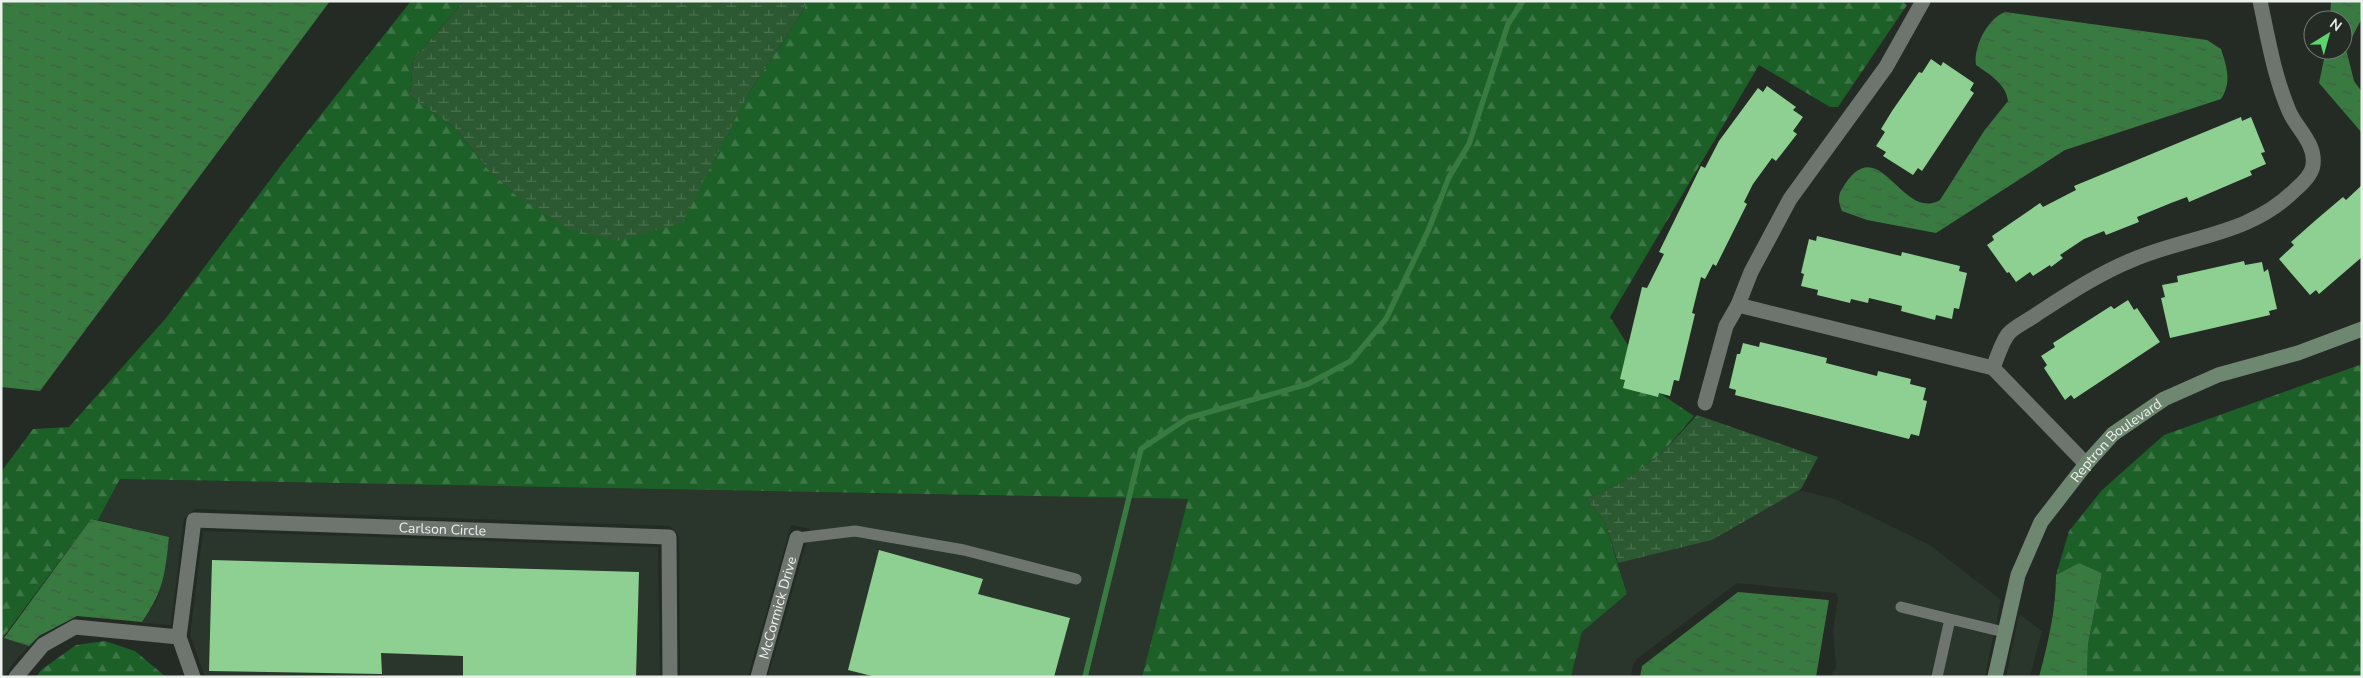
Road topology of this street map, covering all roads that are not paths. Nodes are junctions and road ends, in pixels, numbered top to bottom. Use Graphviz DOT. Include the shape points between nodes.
graph roads {
  1 [pos="1923,1"];
  2 [pos="2260,1"];
  3 [pos="1738,305"];
  4 [pos="2362,329"];
  5 [pos="1993,368"];
  6 [pos="1705,403"];
  7 [pos="2086,464"];
  8 [pos="797,538"];
  9 [pos="1076,579"];
  10 [pos="1900,607"];
  11 [pos="1950,618"];
  12 [pos="2004,632"];
  13 [pos="179,637"];
  14 [pos="16,677"];
  15 [pos="193,677"];
  16 [pos="670,677"];
  17 [pos="758,677"];
  18 [pos="1937,677"];
  19 [pos="1996,677"];
  1 -- 3 [label="street" via="1886,67 1790,199 1751,272"];
  2 -- 5 [label="street" via="2279,86 2312,153 2313,166 2306,180 2261,217 2231,230 2187,240 2133,259 2089,280 2008,334"];
  3 -- 5 [label="street"];
  3 -- 6 [label="street" via="1726,326"];
  4 -- 7 [label="street, Reptron Boulevard" via="2298,353 2218,375 2164,399 2113,434"];
  5 -- 7 [label="street"];
  7 -- 12 [label="street, Reptron Boulevard" via="2041,522 2018,575"];
  8 -- 9 [label="lane" via="855,531 964,550"];
  8 -- 17 [label="street, McCormick Drive"];
  10 -- 11 [label="lane"];
  11 -- 12 [label="lane"];
  11 -- 18 [label="lane"];
  12 -- 19 [label="street, Reptron Boulevard"];
  13 -- 14 [label="street" via="76,627 43,645"];
  13 -- 15 [label="street, Carlson Circle"];
  13 -- 16 [label="street, Carlson Circle" via="194,520 669,537"];
}
